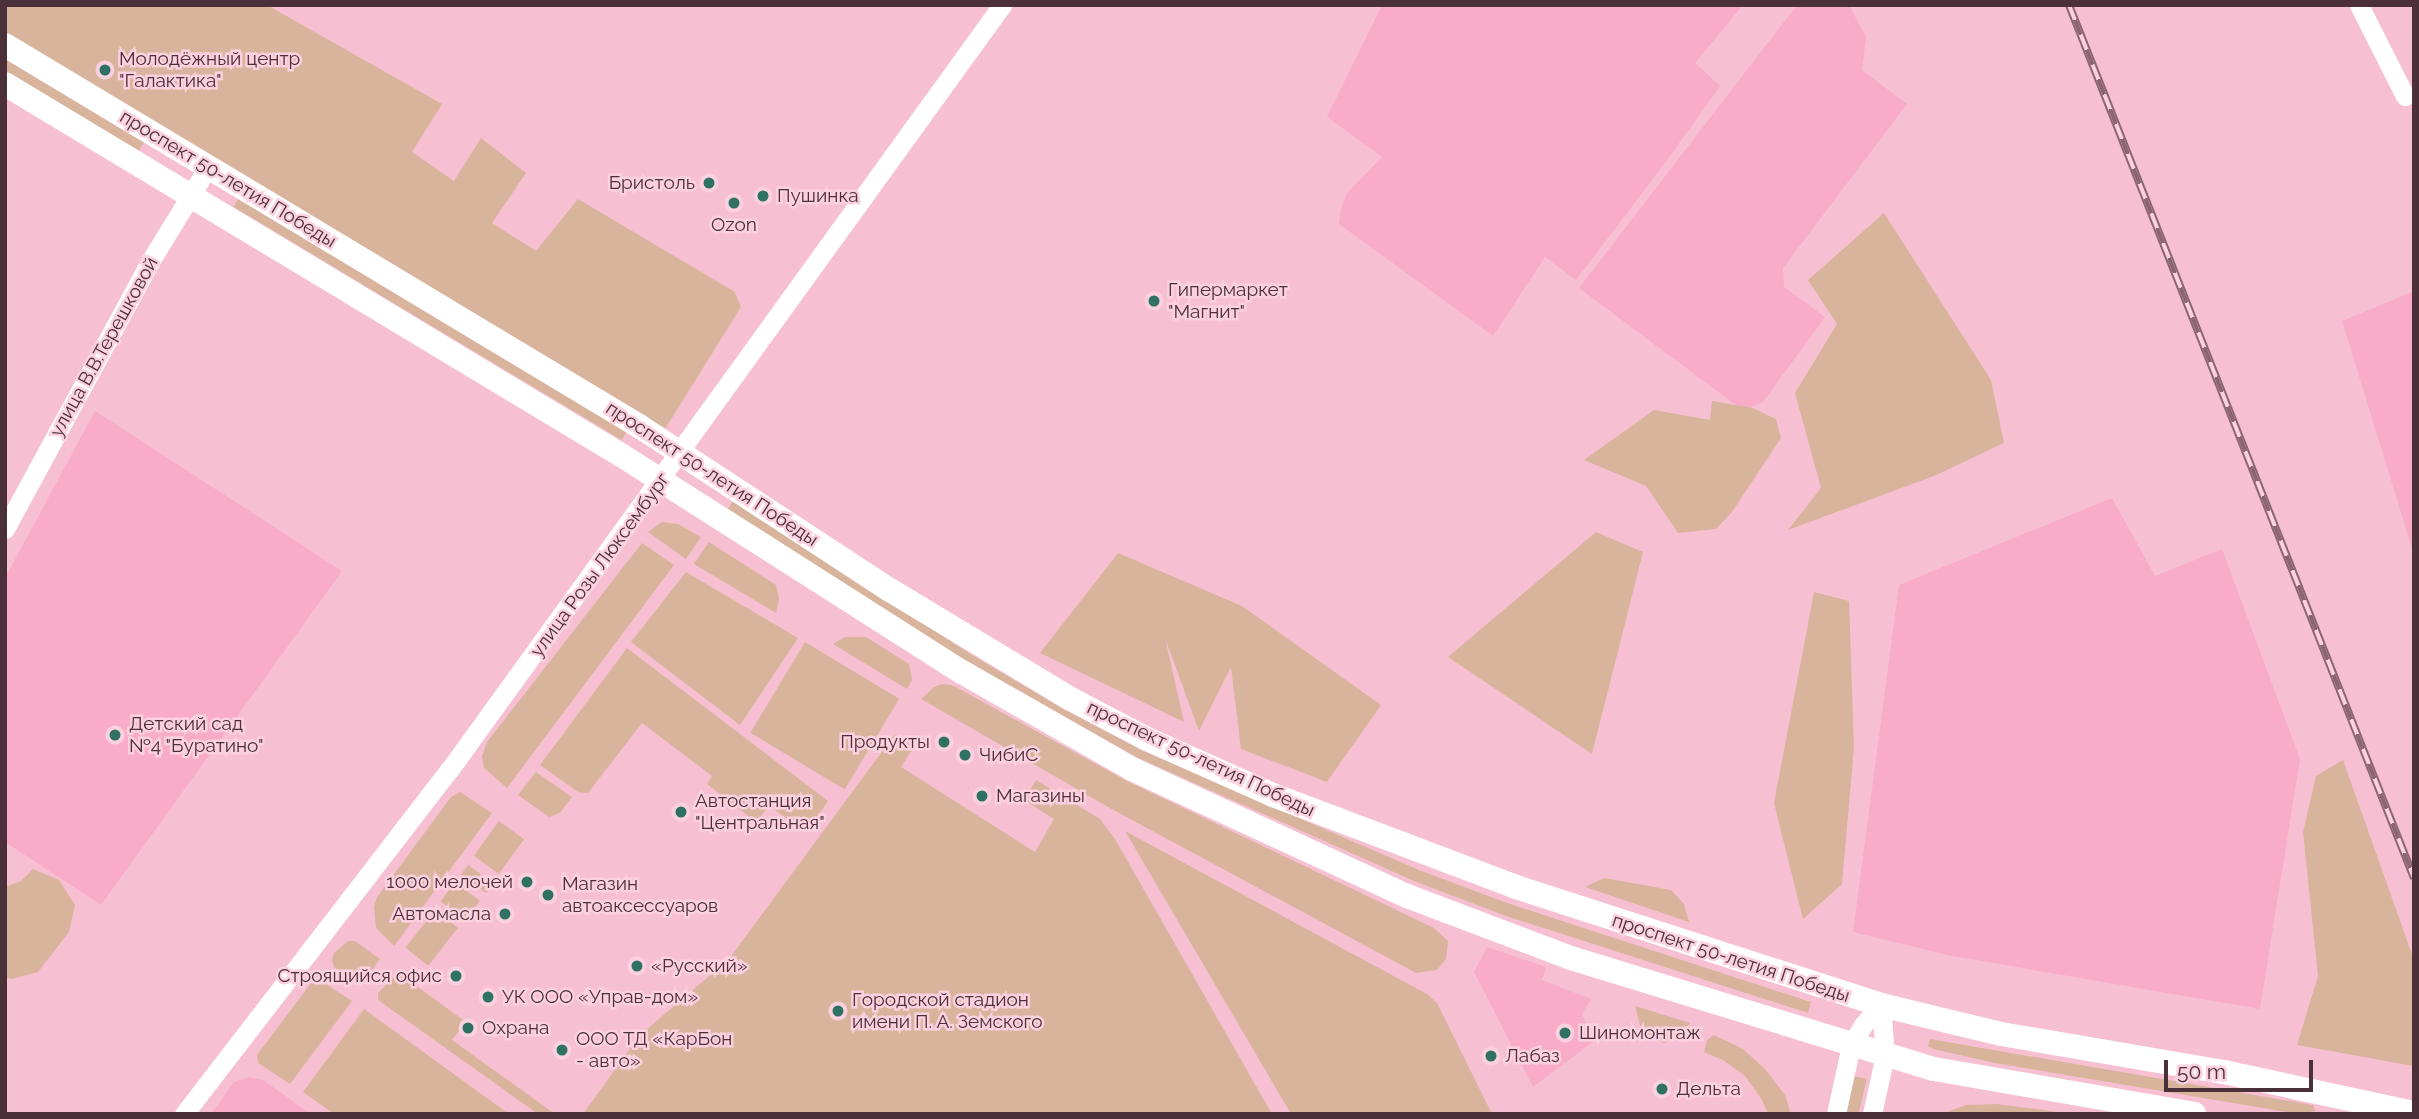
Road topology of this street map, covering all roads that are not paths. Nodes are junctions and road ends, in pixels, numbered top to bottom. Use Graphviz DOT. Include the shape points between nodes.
graph roads {
  1 [pos="1002,5"];
  2 [pos="2359,5"];
  3 [pos="5,45"];
  4 [pos="5,84"];
  5 [pos="2405,96"];
  6 [pos="208,167"];
  7 [pos="190,195"];
  8 [pos="681,452"];
  9 [pos="661,480"];
  10 [pos="5,529"];
  11 [pos="1881,1005"];
  12 [pos="1851,1045"];
  13 [pos="1885,1055"];
  14 [pos="2414,1112"];
  15 [pos="184,1114"];
  16 [pos="1836,1114"];
  17 [pos="1872,1114"];
  18 [pos="2194,1114"];
  1 -- 8 [label="street, улица Розы Люксембург"];
  2 -- 5 [label="street"];
  3 -- 6 [label="main road, проспект 50-летия Победы"];
  4 -- 7 [label="main road, проспект 50-летия Победы"];
  6 -- 7 [label="street, улица В.В.Терешковой"];
  6 -- 8 [label="main road, проспект 50-летия Победы"];
  7 -- 9 [label="main road, проспект 50-летия Победы"];
  7 -- 10 [label="street, улица В.В.Терешковой"];
  8 -- 9 [label="street, улица Розы Люксембург"];
  8 -- 11 [label="main road, проспект 50-летия Победы" via="917,607 1071,699 1159,744 1273,795 1516,887"];
  9 -- 12 [label="main road, проспект 50-летия Победы" via="962,672 1132,769 1452,914 1574,959"];
  9 -- 15 [label="street, улица Розы Люксембург" via="450,769"];
  11 -- 12 [label="street"];
  11 -- 13 [label="street"];
  11 -- 14 [label="main road, проспект 50-летия Победы" via="1989,1032 2224,1072"];
  12 -- 13 [label="main road, проспект 50-летия Победы"];
  12 -- 16 [label="street"];
  13 -- 17 [label="street"];
  13 -- 18 [label="main road, проспект 50-летия Победы" via="1992,1080"];
}
